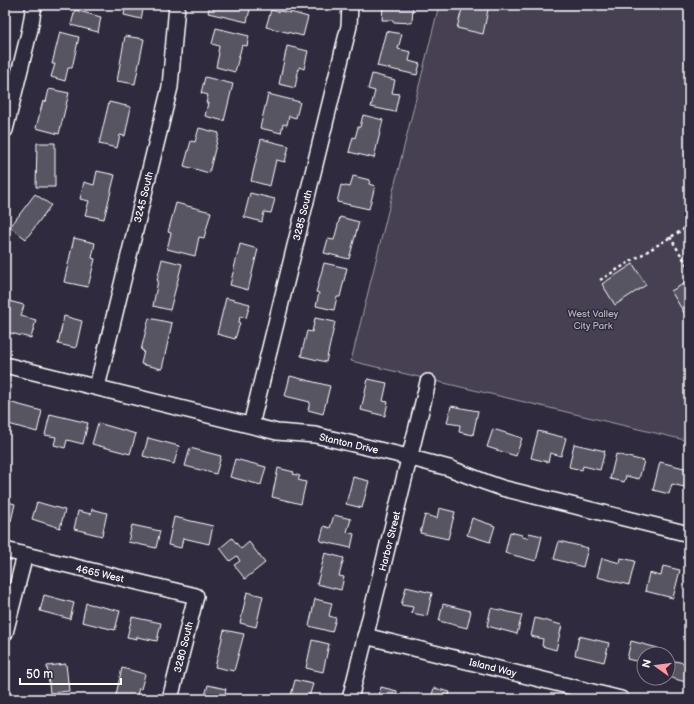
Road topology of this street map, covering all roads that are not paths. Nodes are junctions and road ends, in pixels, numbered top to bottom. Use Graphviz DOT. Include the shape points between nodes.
graph roads {
  1 [pos="34,5"];
  2 [pos="177,5"];
  3 [pos="350,5"];
  4 [pos="5,130"];
  5 [pos="5,365"];
  6 [pos="428,382"];
  7 [pos="97,387"];
  8 [pos="251,425"];
  9 [pos="409,457"];
  10 [pos="689,534"];
  11 [pos="5,550"];
  12 [pos="25,554"];
  13 [pos="196,596"];
  14 [pos="5,634"];
  15 [pos="365,636"];
  16 [pos="170,699"];
  17 [pos="350,699"];
  18 [pos="621,699"];
  1 -- 4 [label="street"];
  2 -- 7 [label="street, 3245 South" via="170,86"];
  3 -- 8 [label="street, 3285 South" via="349,26"];
  5 -- 7 [label="street, Stanton Drive"];
  6 -- 9 [label="street, Harbor Street"];
  7 -- 8 [label="street, Stanton Drive"];
  8 -- 9 [label="street, Stanton Drive" via="276,432 315,435"];
  9 -- 10 [label="street, Stanton Drive" via="507,489"];
  9 -- 15 [label="street, Harbor Street"];
  11 -- 12 [label="street, 4665 West"];
  12 -- 13 [label="street, 4665 West"];
  12 -- 14 [label="street"];
  13 -- 16 [label="street, 3280 South"];
  15 -- 17 [label="street, Harbor Street"];
  15 -- 18 [label="street, Island Way"];
}
